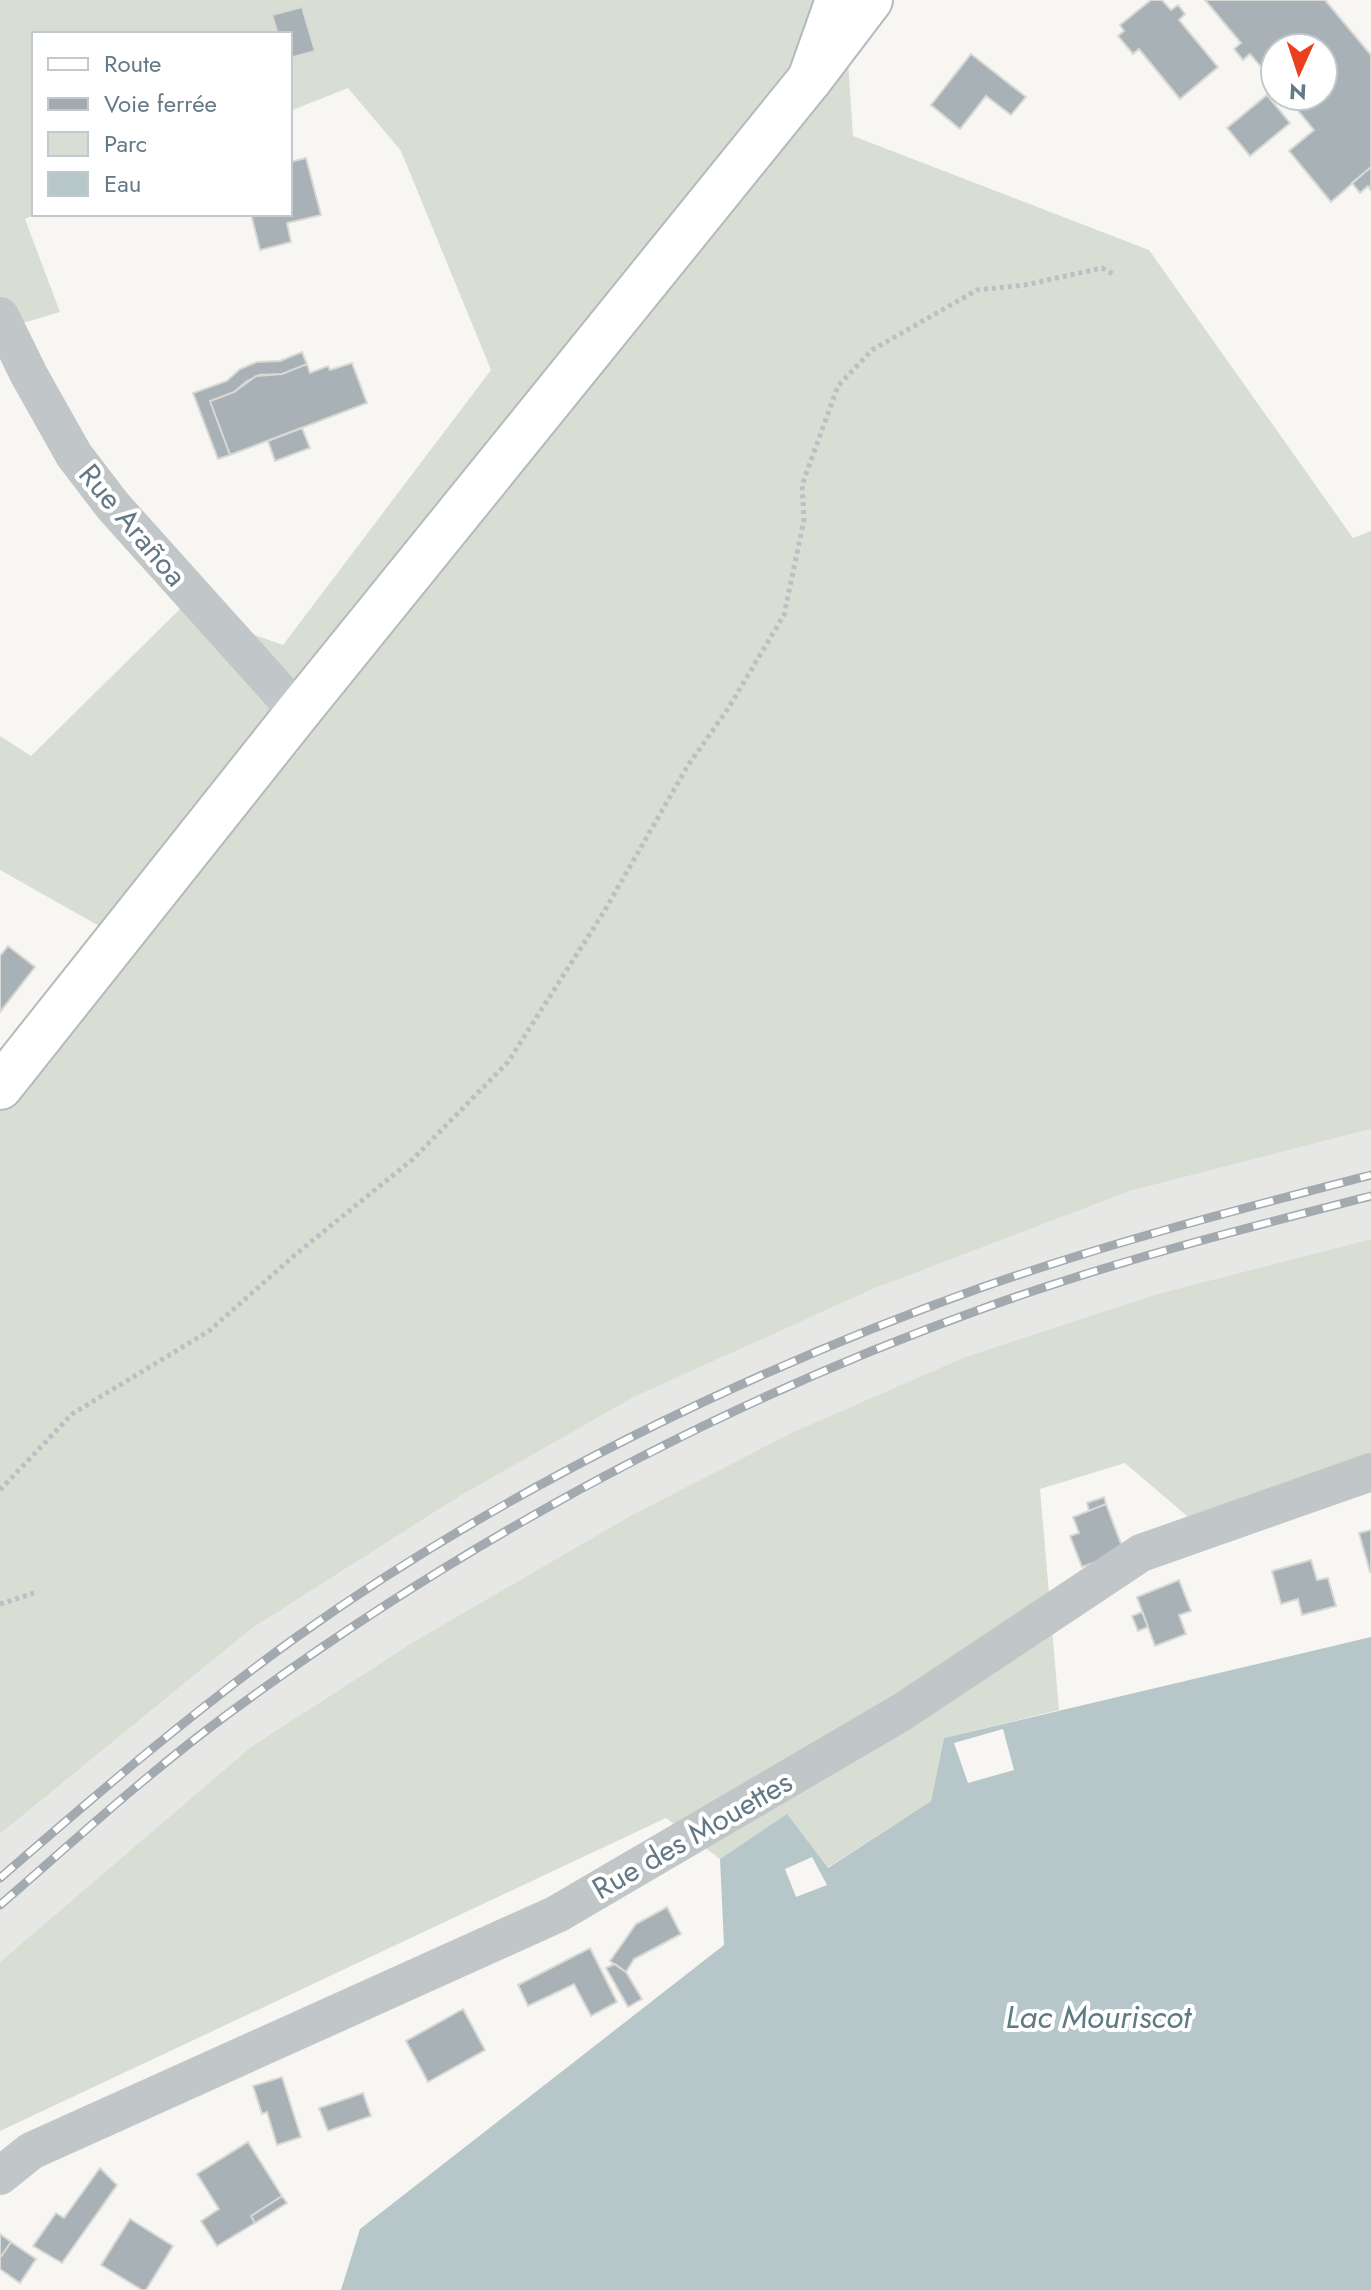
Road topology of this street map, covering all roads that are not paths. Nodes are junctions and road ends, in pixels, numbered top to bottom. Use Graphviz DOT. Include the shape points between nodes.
graph roads {
  1 [pos="838,0"];
  2 [pos="870,0"];
  3 [pos="810,79"];
  4 [pos="0,316"];
  5 [pos="298,712"];
  6 [pos="0,1087"];
  7 [pos="1371,1472"];
  8 [pos="0,2176"];
  1 -- 3 [label="main road"];
  2 -- 3 [label="main road"];
  3 -- 5 [label="main road"];
  4 -- 5 [label="street, Rue Arañoa" via="74,455 113,506"];
  5 -- 6 [label="main road"];
  7 -- 8 [label="street, Rue des Mouettes" via="1141,1553 902,1712 557,1914 31,2151"];
}
